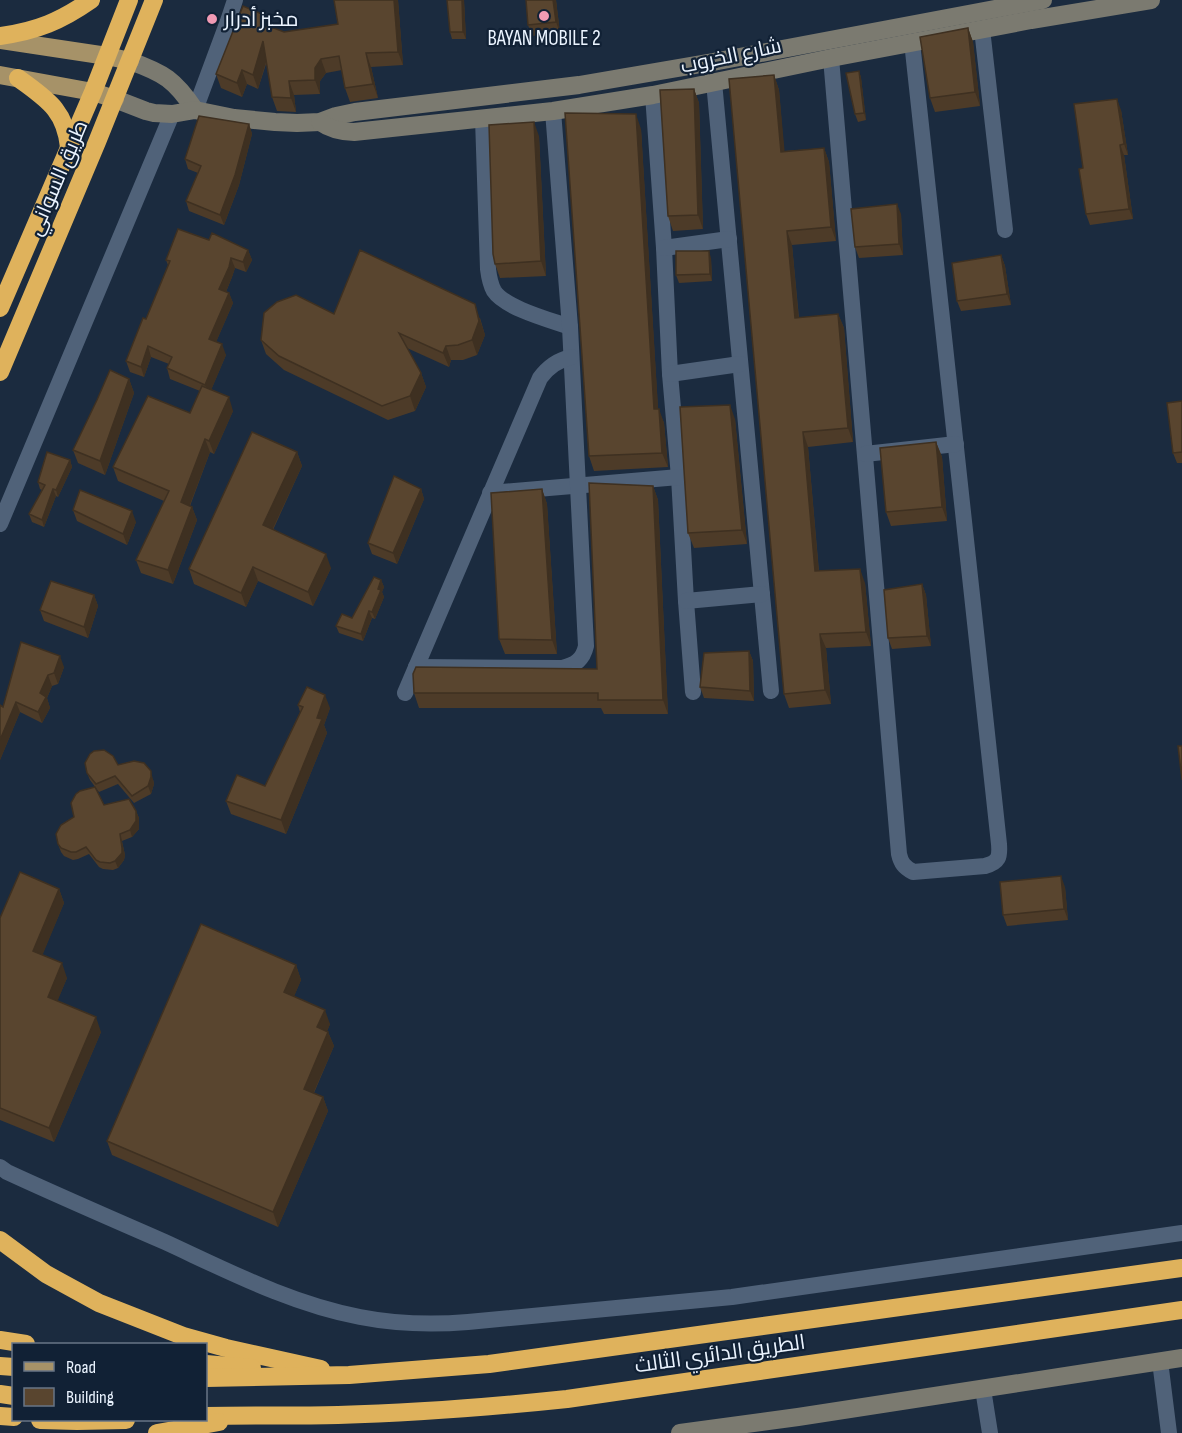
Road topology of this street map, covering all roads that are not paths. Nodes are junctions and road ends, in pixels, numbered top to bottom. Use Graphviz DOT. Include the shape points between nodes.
graph roads {
  1 [pos="91,0"];
  2 [pos="129,0"];
  3 [pos="154,0"];
  4 [pos="234,0"];
  5 [pos="1042,0"];
  6 [pos="1151,0"];
  7 [pos="974,6"];
  8 [pos="982,29"];
  9 [pos="0,38"];
  10 [pos="912,42"];
  11 [pos="107,56"];
  12 [pos="831,58"];
  13 [pos="130,61"];
  14 [pos="9,76"];
  15 [pos="714,82"];
  16 [pos="579,85"];
  17 [pos="93,92"];
  18 [pos="653,95"];
  19 [pos="115,99"];
  20 [pos="581,107"];
  21 [pos="195,110"];
  22 [pos="553,111"];
  23 [pos="172,114"];
  24 [pos="483,119"];
  25 [pos="320,122"];
  26 [pos="69,147"];
  27 [pos="1005,230"];
  28 [pos="729,239"];
  29 [pos="663,248"];
  30 [pos="0,308"];
  31 [pos="570,327"];
  32 [pos="571,357"];
  33 [pos="740,364"];
  34 [pos="0,372"];
  35 [pos="670,374"];
  36 [pos="956,444"];
  37 [pos="865,454"];
  38 [pos="679,477"];
  39 [pos="578,486"];
  40 [pos="490,494"];
  41 [pos="0,524"];
  42 [pos="762,594"];
  43 [pos="686,601"];
  44 [pos="416,668"];
  45 [pos="771,690"];
  46 [pos="693,692"];
  47 [pos="405,693"];
  48 [pos="0,1167"];
  49 [pos="1182,1233"];
  50 [pos="0,1240"];
  51 [pos="1182,1268"];
  52 [pos="1182,1310"];
  53 [pos="0,1341"];
  54 [pos="17,1343"];
  55 [pos="1182,1358"];
  56 [pos="1160,1361"];
  57 [pos="207,1364"];
  58 [pos="350,1375"];
  59 [pos="207,1378"];
  60 [pos="983,1389"];
  61 [pos="207,1410"];
  62 [pos="262,1414"];
  63 [pos="207,1416"];
  64 [pos="65,1421"];
  65 [pos="93,1421"];
  66 [pos="799,1425"];
  67 [pos="157,1433"];
  68 [pos="680,1433"];
  69 [pos="990,1433"];
  70 [pos="1169,1433"];
  1 -- 9 [label="highway" via="42,27"];
  2 -- 11 [label="highway, طريق السواني"];
  3 -- 13 [label="highway, طريق السواني"];
  4 -- 21 [label="street"];
  5 -- 7 [label="main road, شارع الخروب"];
  6 -- 8 [label="main road, شارع الخروب"];
  7 -- 16 [label="main road, شارع الخروب" via="724,60"];
  8 -- 10 [label="main road, شارع الخروب"];
  8 -- 27 [label="street"];
  9 -- 11 [label="main road"];
  10 -- 12 [label="main road, شارع الخروب"];
  10 -- 36 [label="street"];
  11 -- 13 [label="main road"];
  11 -- 17 [label="highway, طريق السواني"];
  12 -- 15 [label="main road, شارع الخروب"];
  12 -- 37 [label="street"];
  13 -- 19 [label="highway, طريق السواني"];
  13 -- 21 [label="main road" via="166,77 185,94"];
  14 -- 17 [label="main road"];
  14 -- 26 [label="highway" via="55,107 63,119"];
  15 -- 18 [label="main road, شارع الخروب"];
  15 -- 28 [label="street"];
  16 -- 20 [label="main road"];
  16 -- 25 [label="main road, شارع الخروب" via="355,112"];
  17 -- 19 [label="main road"];
  17 -- 26 [label="highway, طريق السواني"];
  18 -- 20 [label="main road, شارع الخروب"];
  18 -- 29 [label="street"];
  19 -- 23 [label="main road, شارع الخروب" via="146,111"];
  19 -- 34 [label="highway, طريق السواني"];
  20 -- 22 [label="main road, شارع الخروب"];
  21 -- 23 [label="main road, شارع الخروب"];
  21 -- 25 [label="main road, شارع الخروب" via="254,121"];
  22 -- 24 [label="main road, شارع الخروب"];
  22 -- 31 [label="street"];
  23 -- 41 [label="street"];
  24 -- 25 [label="main road, شارع الخروب" via="354,132 335,130"];
  24 -- 31 [label="street" via="489,281 502,300"];
  26 -- 30 [label="highway, طريق السواني"];
  28 -- 29 [label="street"];
  28 -- 33 [label="street"];
  29 -- 35 [label="street"];
  31 -- 32 [label="street"];
  32 -- 39 [label="street"];
  32 -- 40 [label="street" via="553,364 540,378"];
  33 -- 35 [label="street"];
  33 -- 42 [label="street"];
  35 -- 38 [label="street"];
  36 -- 37 [label="street"];
  36 -- 37 [label="street" via="1000,852 998,860 985,866 913,872 901,862"];
  38 -- 39 [label="street"];
  38 -- 43 [label="street"];
  39 -- 40 [label="street"];
  39 -- 44 [label="street" via="586,646 579,661 562,668"];
  40 -- 44 [label="street"];
  42 -- 43 [label="street"];
  42 -- 45 [label="street"];
  43 -- 46 [label="street"];
  44 -- 47 [label="street"];
  48 -- 49 [label="street" via="292,1298 336,1312 409,1324 732,1297"];
  50 -- 58 [label="highway" via="46,1274 99,1303 183,1336"];
  51 -- 58 [label="highway, الطريق الدائري الثالث" via="489,1364"];
  52 -- 62 [label="highway, الطريق الدائري الثالث" via="492,1407 337,1415"];
  53 -- 54 [label="highway"];
  55 -- 56 [label="main road"];
  56 -- 60 [label="main road"];
  56 -- 70 [label="street"];
  57 -- 58 [label="highway, الطريق الدائري الثالث"];
  58 -- 59 [label="highway, الطريق الدائري الثالث"];
  60 -- 66 [label="main road"];
  60 -- 69 [label="street"];
  61 -- 62 [label="highway, الطريق الدائري الثالث"];
  62 -- 63 [label="highway, الطريق الدائري الثالث"];
  62 -- 67 [label="highway"];
  64 -- 65 [label="highway"];
  66 -- 68 [label="main road"];
}
